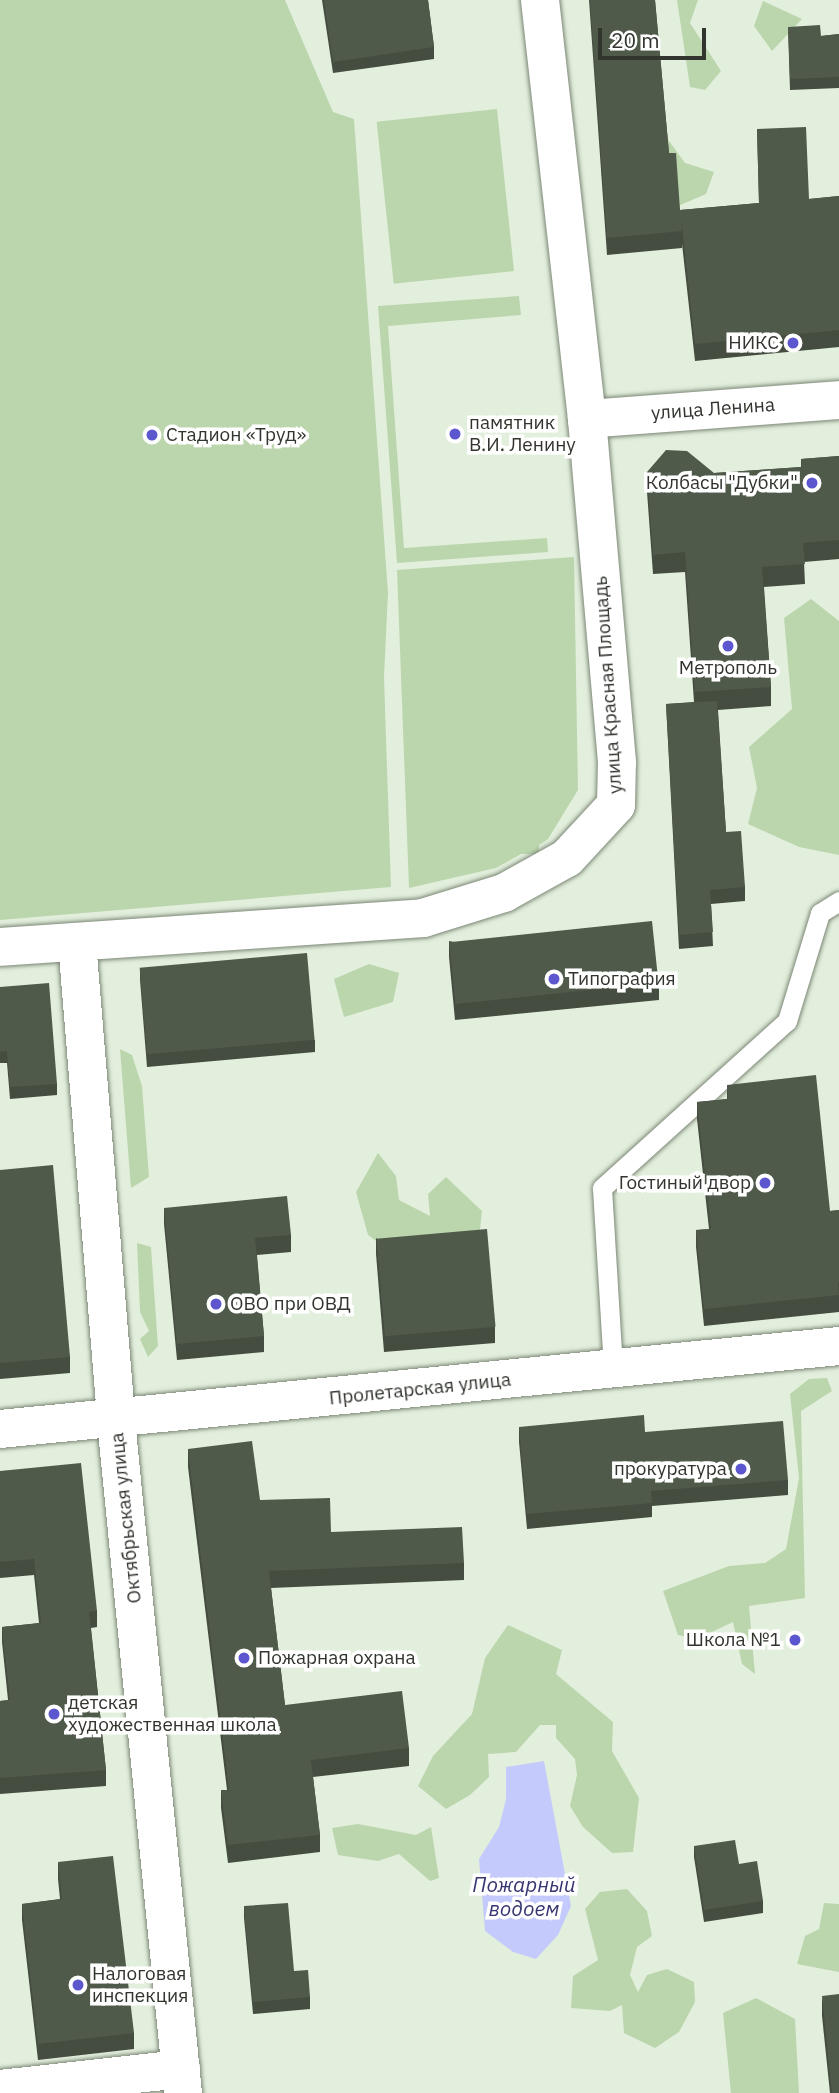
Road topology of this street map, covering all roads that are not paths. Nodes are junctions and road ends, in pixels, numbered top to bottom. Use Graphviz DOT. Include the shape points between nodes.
graph roads {
  1 [pos="540,0"];
  2 [pos="839,400"];
  3 [pos="587,419"];
  4 [pos="839,901"];
  5 [pos="77,942"];
  6 [pos="0,947"];
  7 [pos="839,1346"];
  8 [pos="613,1368"];
  9 [pos="116,1421"];
  10 [pos="0,1429"];
  11 [pos="182,2081"];
  12 [pos="0,2089"];
  1 -- 3 [label="street, улица Красная Площадь"];
  2 -- 3 [label="street, улица Ленина"];
  3 -- 5 [label="street, улица Красная Площадь" via="617,762 616,805 567,858 504,893 423,918"];
  4 -- 8 [label="lane" via="820,913 787,1021 602,1188"];
  5 -- 6 [label="street, улица Красная Площадь"];
  5 -- 9 [label="street, Октябрьская улица"];
  7 -- 8 [label="street, Пролетарская улица"];
  8 -- 9 [label="street, Пролетарская улица"];
  9 -- 10 [label="street, Пролетарская улица"];
  9 -- 11 [label="street, Октябрьская улица"];
  11 -- 12 [label="street"];
}
